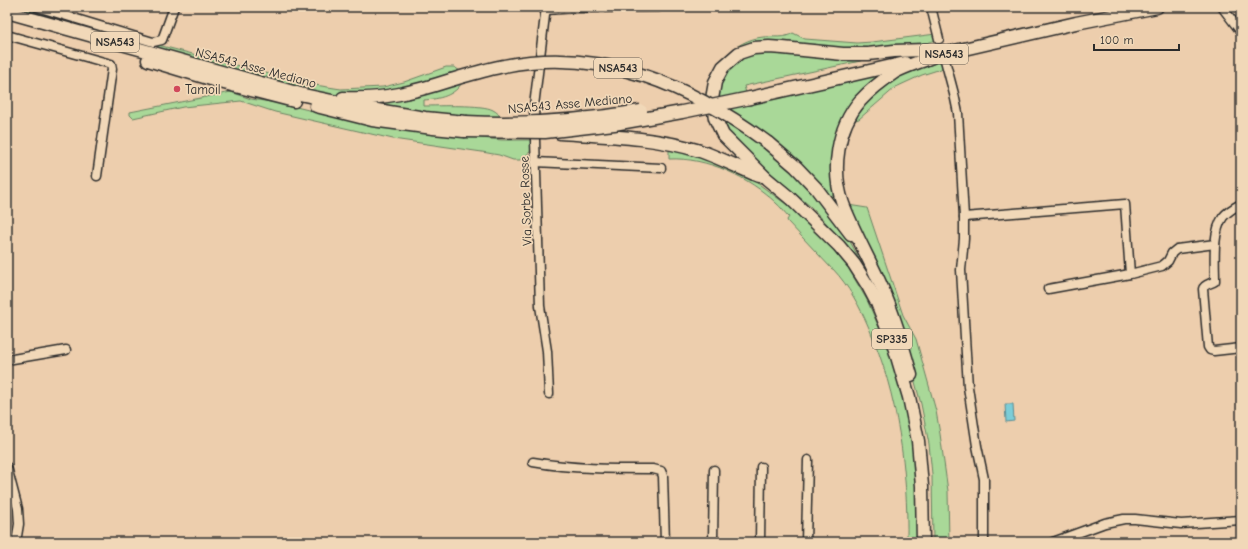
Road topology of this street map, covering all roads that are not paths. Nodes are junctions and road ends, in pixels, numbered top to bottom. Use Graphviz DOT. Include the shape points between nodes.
graph roads {
  1 [pos="37,7"];
  2 [pos="174,7"];
  3 [pos="658,7"];
  4 [pos="931,7"];
  5 [pos="1115,7"];
  6 [pos="1157,7"];
  7 [pos="1222,7"];
  8 [pos="546,8"];
  9 [pos="7,12"];
  10 [pos="7,20"];
  11 [pos="1241,32"];
  12 [pos="7,35"];
  13 [pos="939,39"];
  14 [pos="928,53"];
  15 [pos="944,60"];
  16 [pos="750,94"];
  17 [pos="304,95"];
  18 [pos="465,126"];
  19 [pos="545,132"];
  20 [pos="535,162"];
  21 [pos="661,168"];
  22 [pos="97,176"];
  23 [pos="767,179"];
  24 [pos="1241,204"];
  25 [pos="964,217"];
  26 [pos="847,223"];
  27 [pos="1215,244"];
  28 [pos="1130,274"];
  29 [pos="1048,289"];
  30 [pos="1241,348"];
  31 [pos="66,350"];
  32 [pos="7,360"];
  33 [pos="549,394"];
  34 [pos="808,460"];
  35 [pos="533,462"];
  36 [pos="7,467"];
  37 [pos="761,467"];
  38 [pos="714,470"];
  39 [pos="1241,520"];
  40 [pos="16,542"];
  41 [pos="665,542"];
  42 [pos="713,542"];
  43 [pos="760,542"];
  44 [pos="806,542"];
  45 [pos="923,542"];
  46 [pos="930,542"];
  47 [pos="984,542"];
  48 [pos="1053,542"];
  1 -- 2 [label="street" via="153,42 162,40"];
  3 -- 8 [label="street"];
  4 -- 13 [label="street"];
  5 -- 14 [label="highway, NSA543 Asse Mediano / NSA543"];
  6 -- 14 [label="highway, NSA543 Asse Mediano / NSA543"];
  7 -- 11 [label="street"];
  8 -- 20 [label="street, Via Sorbe Rosse" via="534,106"];
  9 -- 17 [label="highway, NSA543 Asse Mediano / NSA543"];
  10 -- 18 [label="highway, NSA543 Asse Mediano / NSA543" via="224,83 372,120"];
  12 -- 22 [label="street" via="111,64"];
  14 -- 16 [label="highway, NSA543 Asse Mediano / NSA543"];
  14 -- 23 [label="highway, NSA543" via="894,51 843,54 769,47 739,53 723,67 715,82 712,98 715,118 723,136"];
  14 -- 26 [label="highway, NSA543" via="876,86 860,101 850,116 841,137 837,157 837,176"];
  15 -- 25 [label="street" via="958,113"];
  16 -- 18 [label="highway, NSA543 Asse Mediano / NSA543, bridge" via="589,118"];
  16 -- 19 [label="highway, NSA543 Asse Mediano / NSA543, bridge" via="682,112 621,123"];
  17 -- 18 [label="highway, NSA543 Asse Mediano / NSA543"];
  17 -- 26 [label="highway, NSA543, bridge" via="378,98 405,94 504,66 534,62 566,61 613,67 667,83 748,128 796,167"];
  18 -- 19 [label="highway, NSA543 Asse Mediano / NSA543, bridge"];
  19 -- 23 [label="highway, NSA543, bridge" via="638,138 675,145 701,152"];
  20 -- 21 [label="street"];
  20 -- 33 [label="street, Via Sorbe Rosse" via="540,306 547,350"];
  23 -- 45 [label="highway, SP335" via="839,246 854,264 877,303 893,343 911,405 918,441"];
  24 -- 27 [label="street" via="1223,217"];
  25 -- 28 [label="street" via="1125,204"];
  25 -- 47 [label="street" via="962,304 968,387 984,479"];
  26 -- 46 [label="highway, SP335" via="880,283 901,337 918,398 926,441 930,485"];
  27 -- 28 [label="street" via="1176,249 1162,266"];
  27 -- 30 [label="street" via="1215,281 1203,287 1208,347 1214,351"];
  28 -- 29 [label="street"];
  31 -- 32 [label="street"];
  34 -- 44 [label="street"];
  35 -- 41 [label="street" via="545,465 661,471 664,476"];
  36 -- 40 [label="street" via="18,509"];
  37 -- 43 [label="street"];
  38 -- 42 [label="street"];
  39 -- 48 [label="street" via="1181,524 1124,519 1105,523"];
}
